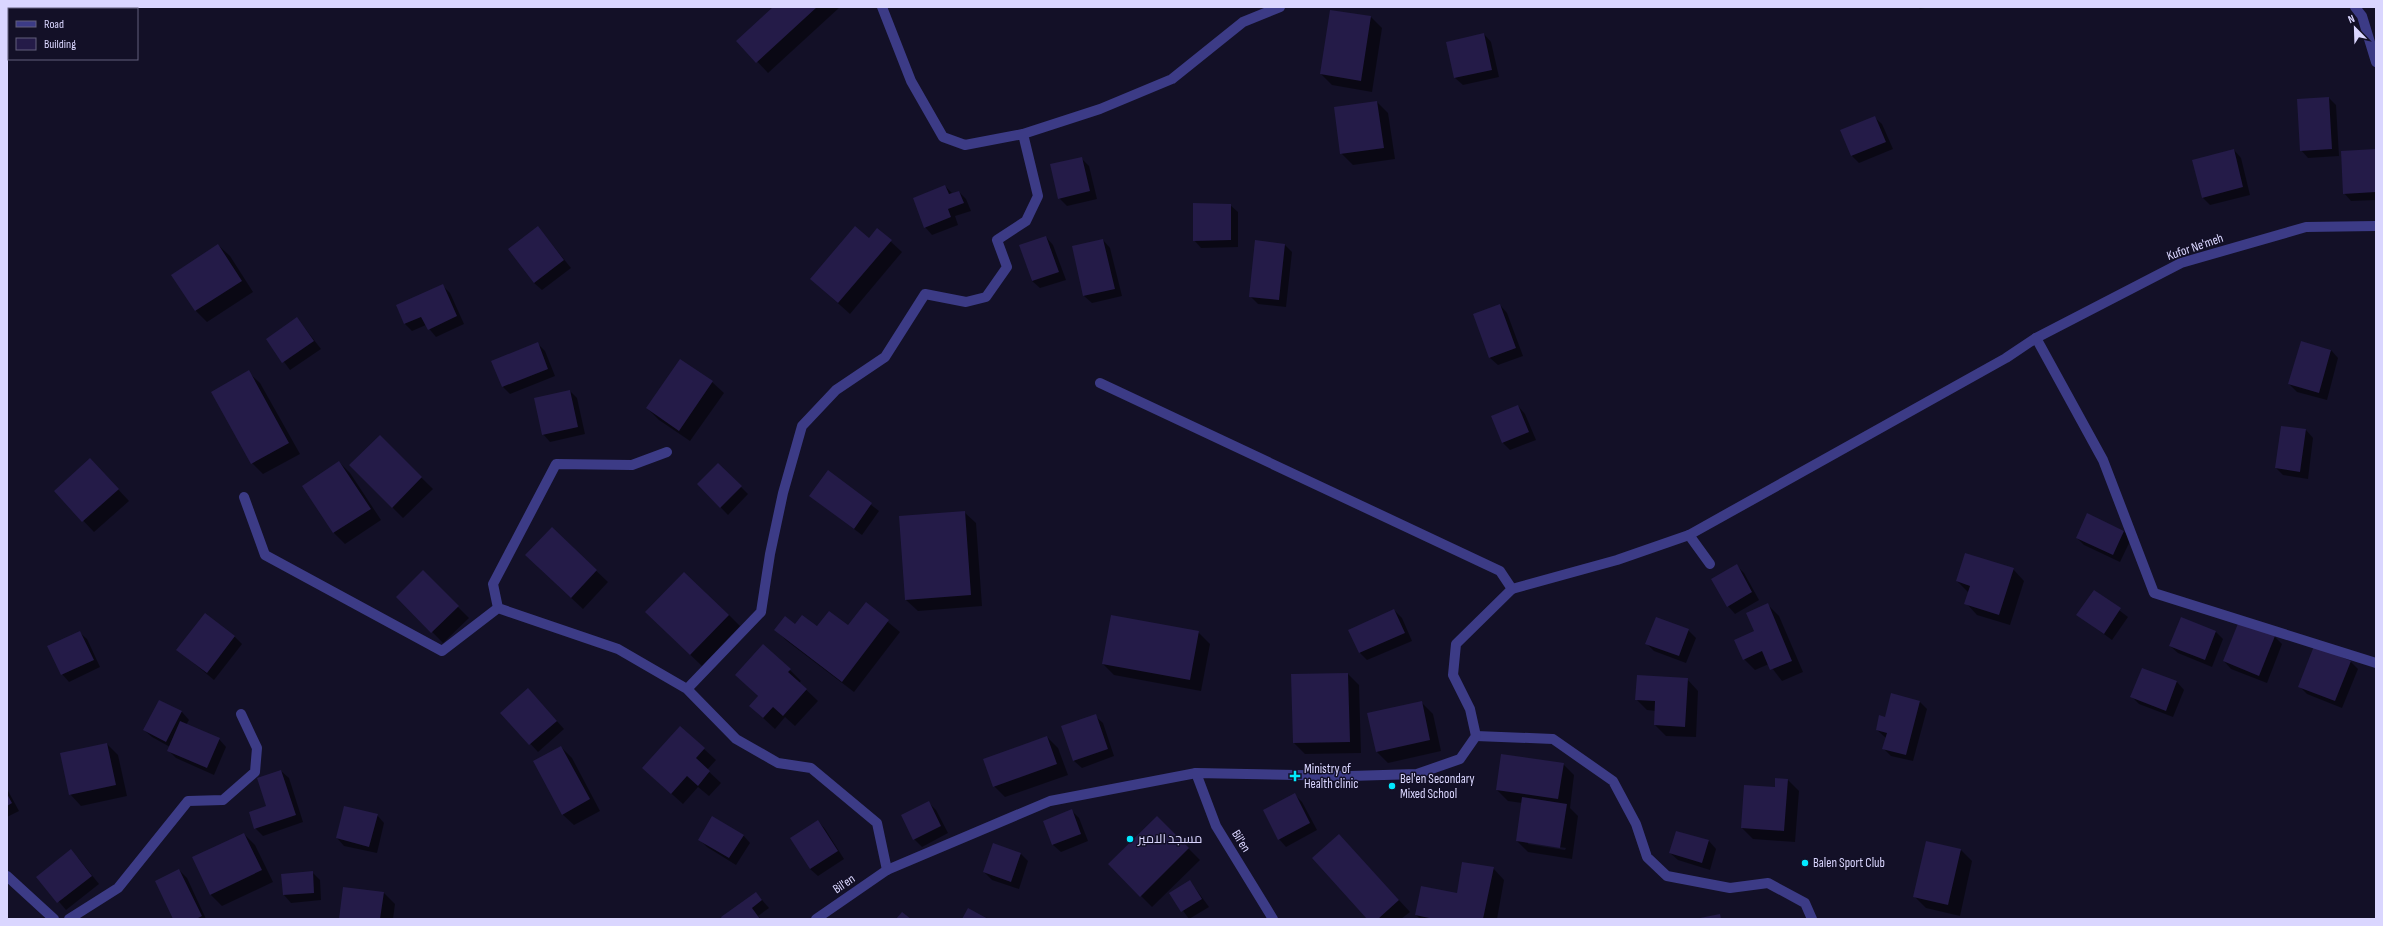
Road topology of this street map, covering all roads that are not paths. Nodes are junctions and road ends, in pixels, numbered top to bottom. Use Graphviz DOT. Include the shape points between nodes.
graph roads {
  1 [pos="882,7"];
  2 [pos="1280,7"];
  3 [pos="2355,7"];
  4 [pos="2376,62"];
  5 [pos="1023,134"];
  6 [pos="2376,226"];
  7 [pos="2036,338"];
  8 [pos="1100,383"];
  9 [pos="667,452"];
  10 [pos="244,497"];
  11 [pos="1689,535"];
  12 [pos="1710,564"];
  13 [pos="1512,589"];
  14 [pos="498,608"];
  15 [pos="2376,663"];
  16 [pos="687,689"];
  17 [pos="242,714"];
  18 [pos="1476,736"];
  19 [pos="1196,773"];
  20 [pos="887,870"];
  21 [pos="7,876"];
  22 [pos="54,919"];
  23 [pos="69,919"];
  24 [pos="816,919"];
  25 [pos="1273,919"];
  26 [pos="1812,919"];
  1 -- 5 [label="street" via="911,81 943,137 964,145"];
  2 -- 5 [label="street" via="1243,22 1172,79 1100,109"];
  3 -- 4 [label="street" via="2362,16"];
  5 -- 16 [label="street" via="1038,196 1026,221 997,240 1007,267 986,297 966,302 925,294 885,356 836,390 802,426 781,501 761,612"];
  6 -- 7 [label="street, Kufor Ne'meh" via="2306,227 2181,263"];
  7 -- 11 [label="street, Kufor Ne'meh" via="2006,358"];
  7 -- 15 [label="street" via="2103,460 2154,593"];
  8 -- 13 [label="street" via="1500,571"];
  9 -- 14 [label="street" via="632,465 556,464 493,584"];
  10 -- 14 [label="street" via="265,555 442,651"];
  11 -- 12 [label="street"];
  11 -- 13 [label="street, Kufor Ne'meh" via="1617,560"];
  13 -- 18 [label="street" via="1456,644 1453,675 1470,709"];
  14 -- 16 [label="street" via="618,649"];
  16 -- 20 [label="street" via="736,739 778,762 811,768 877,823"];
  17 -- 23 [label="street" via="257,748 255,772 223,800 188,801 118,888"];
  18 -- 19 [label="street, Bil'en" via="1460,759 1417,774 1350,776"];
  18 -- 26 [label="street" via="1553,739 1613,781 1636,824 1647,857 1667,876 1730,888 1768,883 1805,903"];
  19 -- 20 [label="street, Bil'en" via="1050,801"];
  19 -- 25 [label="street, Bil'en" via="1216,826"];
  20 -- 24 [label="street, Bil'en"];
  21 -- 22 [label="street"];
}
